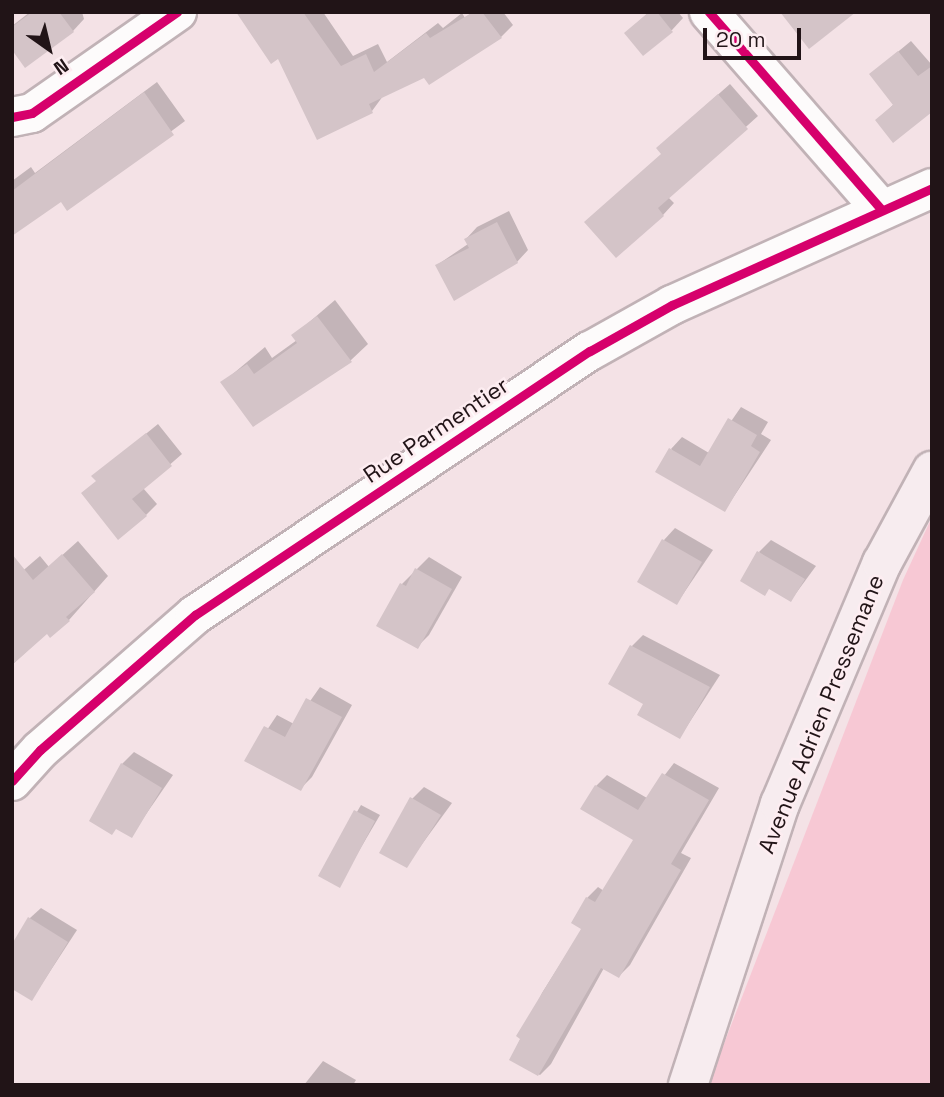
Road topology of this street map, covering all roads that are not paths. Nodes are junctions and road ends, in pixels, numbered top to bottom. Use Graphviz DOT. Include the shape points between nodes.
graph roads {
  1 [pos="177,12"];
  2 [pos="709,12"];
  3 [pos="12,117"];
  4 [pos="932,188"];
  5 [pos="880,208"];
  6 [pos="932,471"];
  7 [pos="12,781"];
  8 [pos="688,1085"];
  1 -- 3 [label="street" via="32,113"];
  2 -- 5 [label="street"];
  4 -- 5 [label="street, Rue Parmentier"];
  5 -- 7 [label="street, Rue Parmentier" via="672,305 590,351 195,615 40,750"];
  6 -- 8 [label="main road, Avenue Adrien Pressemane" via="882,563 780,804"];
}
